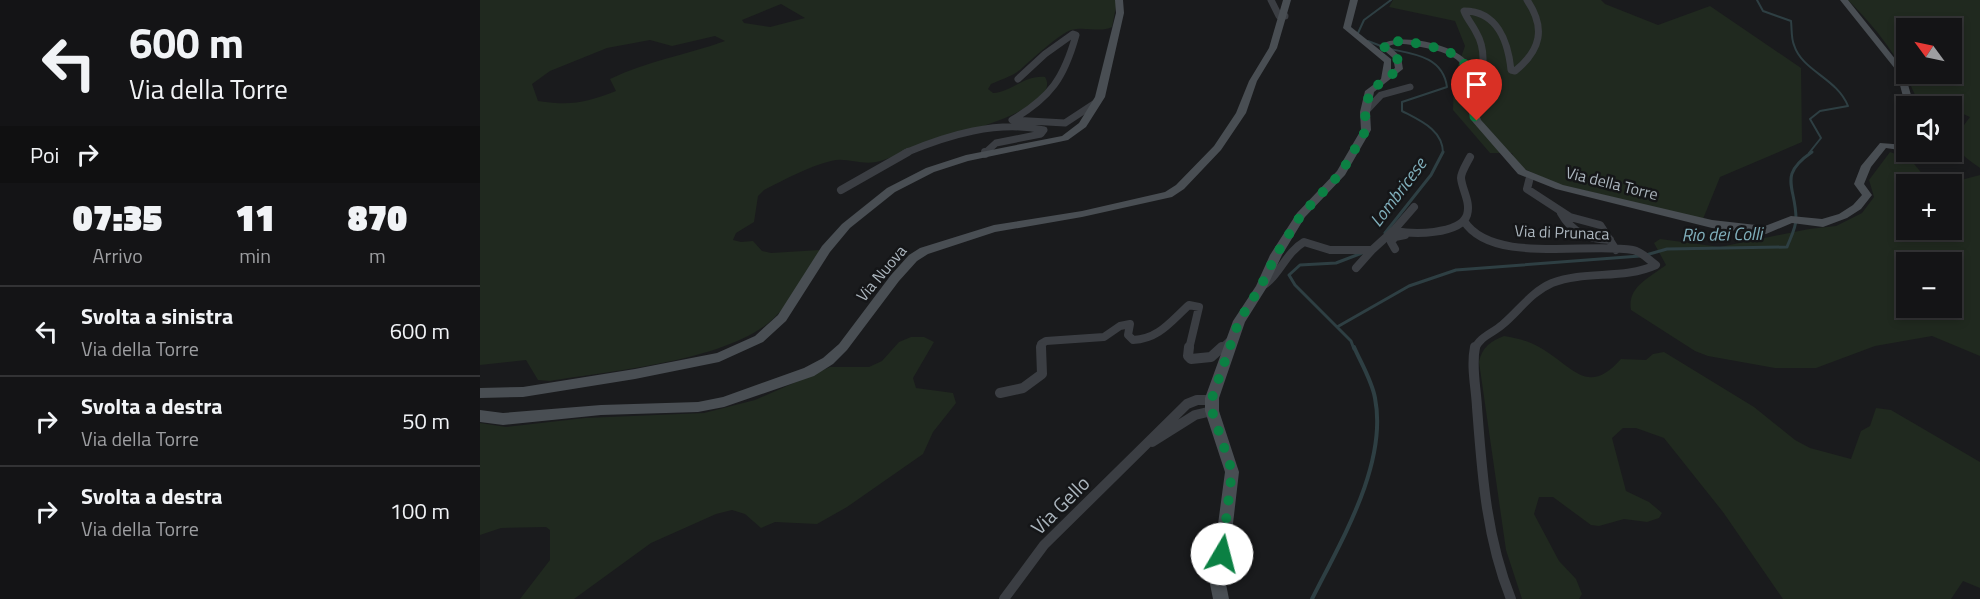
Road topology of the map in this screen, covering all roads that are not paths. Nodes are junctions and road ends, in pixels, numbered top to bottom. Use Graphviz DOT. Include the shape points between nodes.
graph roads {
  1 [pos="1119,0"];
  2 [pos="1271,0"];
  3 [pos="1287,0"];
  4 [pos="1354,0"];
  5 [pos="1527,0"];
  6 [pos="1844,0"];
  7 [pos="1285,16"];
  8 [pos="1018,79"];
  9 [pos="1385,79"];
  10 [pos="1410,87"];
  11 [pos="1472,91"];
  12 [pos="1907,96"];
  13 [pos="1099,100"];
  14 [pos="1365,112"];
  15 [pos="1896,147"];
  16 [pos="985,154"];
  17 [pos="1470,157"];
  18 [pos="1530,177"];
  19 [pos="842,190"];
  20 [pos="1414,207"];
  21 [pos="1561,213"];
  22 [pos="1464,220"];
  23 [pos="1394,230"];
  24 [pos="1406,235"];
  25 [pos="1610,240"];
  26 [pos="1372,249"];
  27 [pos="1395,249"];
  28 [pos="1616,250"];
  29 [pos="1356,268"];
  30 [pos="1261,286"];
  31 [pos="1232,339"];
  32 [pos="480,393"];
  33 [pos="1000,393"];
  34 [pos="1212,406"];
  35 [pos="480,416"];
  36 [pos="1004,599"];
  37 [pos="1221,599"];
  38 [pos="1511,599"];
  1 -- 13 [label="street" via="1117,29"];
  2 -- 7 [label="street" via="1279,16"];
  3 -- 7 [label="street, Via Nuova"];
  4 -- 9 [label="street" via="1347,28 1388,61"];
  5 -- 11 [label="street" via="1543,33 1529,57 1515,70 1511,70 1506,40 1498,27 1480,14 1464,12 1477,34 1483,63 1477,87"];
  6 -- 12 [label="street" via="1900,70"];
  7 -- 35 [label="street, Via Nuova" via="1231,129 1209,157 1168,195 994,229 924,251 895,278 828,361 756,391 698,407 503,419"];
  8 -- 13 [label="street" via="1073,34 1076,35 1065,69 1055,87 1036,107 1012,120 1065,123"];
  9 -- 11 [label="street, Via della Torre" via="1400,66 1397,57 1384,46 1408,42 1450,51 1462,59 1469,70"];
  9 -- 14 [label="street" via="1370,91"];
  10 -- 14 [label="street" via="1381,95"];
  11 -- 18 [label="street, Via della Torre" via="1474,116 1512,162"];
  13 -- 16 [label="street" via="1083,125 1065,138"];
  14 -- 30 [label="street" via="1366,130 1341,173 1301,215"];
  15 -- 18 [label="street, Via della Torre" via="1883,145 1860,177 1859,184 1867,195 1844,216 1823,223 1791,219 1766,230 1713,224"];
  16 -- 19 [label="street" via="996,143 1041,134 1044,130 1004,127 962,135 904,154"];
  16 -- 32 [label="street" via="930,170 891,190 846,226 826,249 783,318 759,339 738,349 719,357 635,374 523,392"];
  17 -- 22 [label="street" via="1461,176 1469,208"];
  18 -- 21 [label="street, Via di Prunaca" via="1527,189"];
  20 -- 23 [label="street"];
  21 -- 25 [label="street, Via di Prunaca" via="1600,225"];
  21 -- 25 [label="street" via="1569,228 1579,235"];
  22 -- 24 [label="street" via="1432,233"];
  22 -- 28 [label="street, Via di Prunaca" via="1471,232 1517,247"];
  23 -- 24 [label="street"];
  23 -- 26 [label="street"];
  24 -- 27 [label="street" via="1391,242"];
  25 -- 28 [label="street, Via di Prunaca"];
  26 -- 29 [label="street"];
  26 -- 30 [label="street" via="1321,251 1304,242 1294,246 1272,283"];
  28 -- 38 [label="street" via="1626,248 1642,253 1656,265 1639,273 1576,276 1550,285 1477,342 1472,363 1480,456 1495,548"];
  30 -- 31 [label="street"];
  31 -- 33 [label="street" via="1211,357 1191,359 1188,356 1199,307 1189,305 1149,339 1133,340 1128,335 1130,324 1125,324 1104,337 1046,341 1040,348 1042,374 1019,390"];
  31 -- 34 [label="street"];
  34 -- 36 [label="street, Via Gello" via="1181,422 1168,436 1149,443 1067,519"];
  34 -- 37 [label="street" via="1232,471 1218,584"];
}
